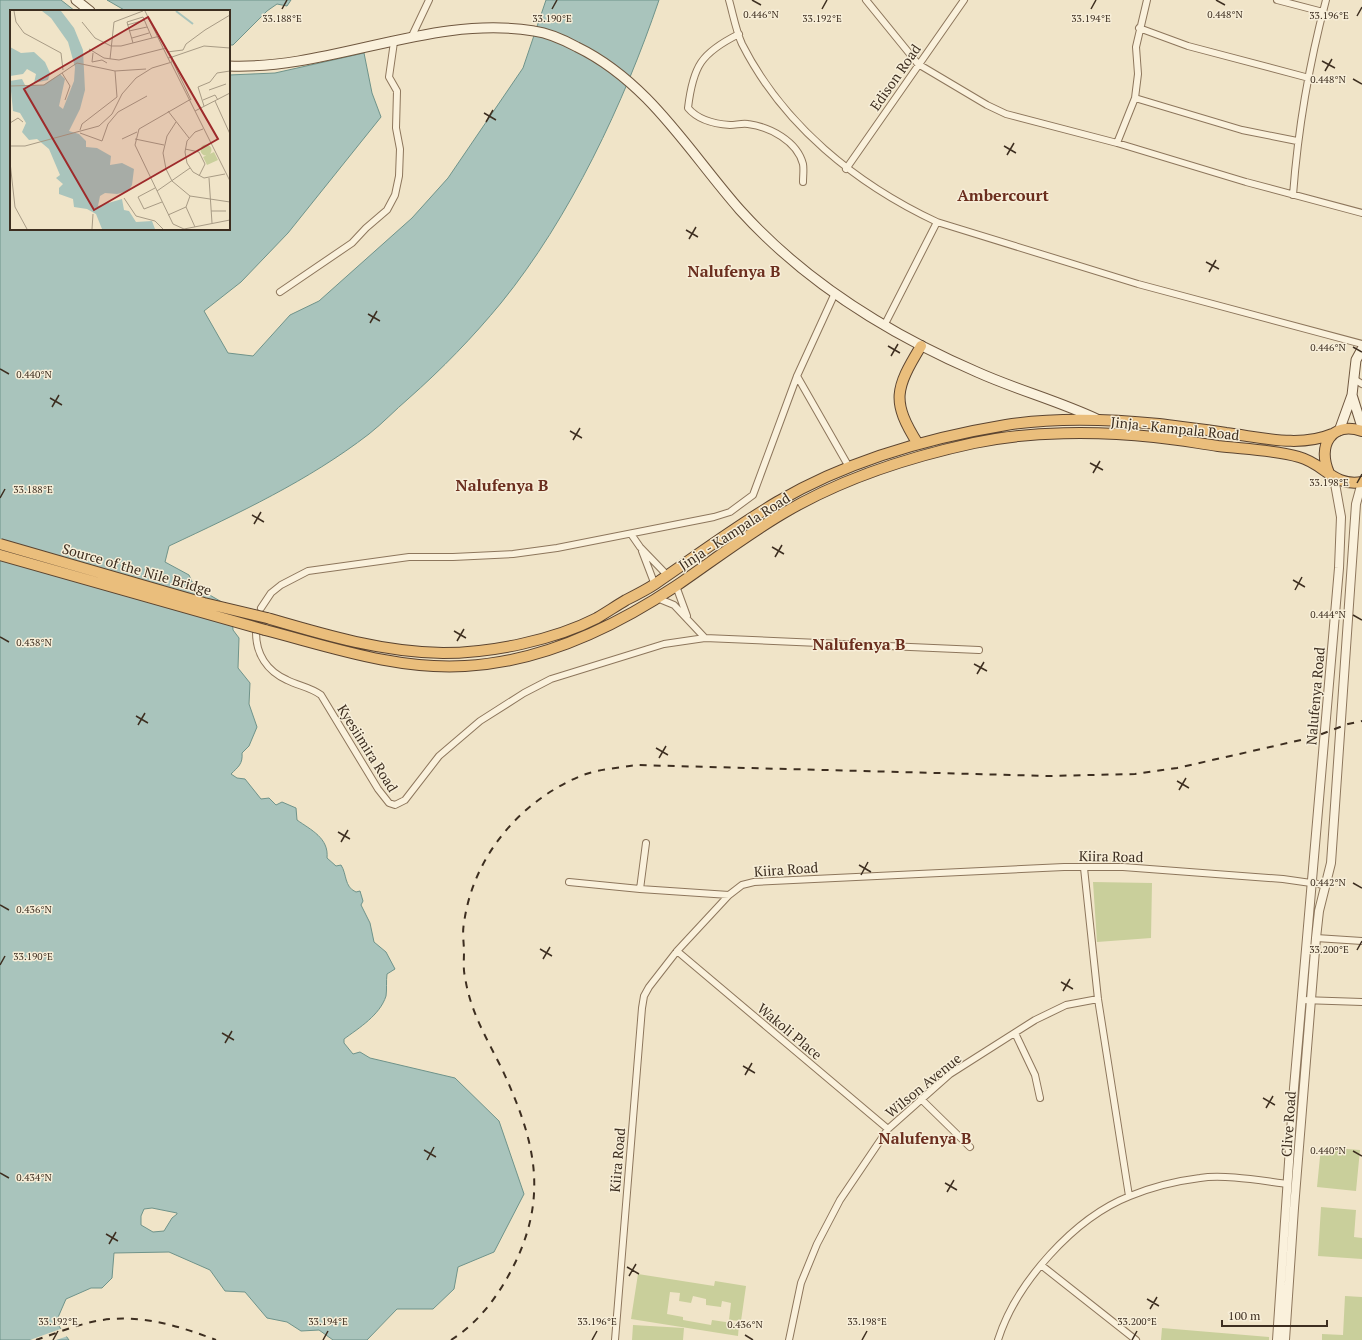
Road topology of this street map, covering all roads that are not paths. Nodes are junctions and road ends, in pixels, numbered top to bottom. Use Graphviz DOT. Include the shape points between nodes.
graph roads {
  1 [pos="76,0"];
  2 [pos="429,0"];
  3 [pos="729,0"];
  4 [pos="866,0"];
  5 [pos="964,0"];
  6 [pos="1146,0"];
  7 [pos="1277,0"];
  8 [pos="1326,0"];
  9 [pos="89,10"];
  10 [pos="1323,12"];
  11 [pos="1139,28"];
  12 [pos="739,34"];
  13 [pos="411,38"];
  14 [pos="394,42"];
  15 [pos="918,64"];
  16 [pos="230,66"];
  17 [pos="1309,78"];
  18 [pos="1135,98"];
  19 [pos="1297,141"];
  20 [pos="1116,143"];
  21 [pos="846,168"];
  22 [pos="803,182"];
  23 [pos="1293,195"];
  24 [pos="1362,213"];
  25 [pos="937,222"];
  26 [pos="280,292"];
  27 [pos="835,293"];
  28 [pos="884,326"];
  29 [pos="1362,344"];
  30 [pos="921,346"];
  31 [pos="1362,349"];
  32 [pos="797,376"];
  33 [pos="1354,379"];
  34 [pos="1362,384"];
  35 [pos="1352,395"];
  36 [pos="1101,421"];
  37 [pos="1362,427"];
  38 [pos="1362,431"];
  39 [pos="1336,433"];
  40 [pos="918,444"];
  41 [pos="850,467"];
  42 [pos="1332,476"];
  43 [pos="1362,482"];
  44 [pos="631,534"];
  45 [pos="0,544"];
  46 [pos="640,547"];
  47 [pos="0,555"];
  48 [pos="667,575"];
  49 [pos="655,584"];
  50 [pos="676,586"];
  51 [pos="657,598"];
  52 [pos="261,608"];
  53 [pos="267,618"];
  54 [pos="689,621"];
  55 [pos="260,631"];
  56 [pos="704,638"];
  57 [pos="979,650"];
  58 [pos="646,844"];
  59 [pos="1084,868"];
  60 [pos="569,882"];
  61 [pos="1312,883"];
  62 [pos="1325,885"];
  63 [pos="640,889"];
  64 [pos="729,894"];
  65 [pos="1319,911"];
  66 [pos="1309,917"];
  67 [pos="1316,938"];
  68 [pos="1362,941"];
  69 [pos="677,951"];
  70 [pos="1098,999"];
  71 [pos="1302,1000"];
  72 [pos="1311,1001"];
  73 [pos="1362,1002"];
  74 [pos="1015,1033"];
  75 [pos="1040,1098"];
  76 [pos="921,1099"];
  77 [pos="888,1129"];
  78 [pos="970,1148"];
  79 [pos="1288,1184"];
  80 [pos="1129,1196"];
  81 [pos="1041,1265"];
  82 [pos="615,1340"];
  83 [pos="789,1340"];
  84 [pos="998,1340"];
  85 [pos="1136,1340"];
  86 [pos="1277,1340"];
  87 [pos="1285,1340"];
  1 -- 9 [label="main road"];
  2 -- 13 [label="street"];
  3 -- 12 [label="street"];
  4 -- 15 [label="street"];
  5 -- 15 [label="street, Edison Road"];
  6 -- 11 [label="street"];
  7 -- 10 [label="street"];
  8 -- 10 [label="street"];
  10 -- 17 [label="street"];
  11 -- 17 [label="street" via="1188,46"];
  11 -- 18 [label="street"];
  12 -- 21 [label="street" via="771,91 804,131"];
  12 -- 22 [label="street" via="710,51 700,62 694,76 688,108 701,118 713,122 730,125 748,124 783,137 796,149 803,164"];
  13 -- 14 [label="main road"];
  13 -- 27 [label="main road" via="448,30 513,28 537,31 561,39 599,58 619,73 660,112 740,210 792,261"];
  14 -- 16 [label="main road" via="292,62"];
  14 -- 26 [label="street" via="389,77 397,91 396,128 400,149 395,195 387,210 352,243"];
  15 -- 20 [label="street" via="1006,114"];
  15 -- 21 [label="street, Edison Road"];
  17 -- 19 [label="street"];
  18 -- 19 [label="street" via="1236,128"];
  18 -- 20 [label="street"];
  19 -- 23 [label="street"];
  20 -- 23 [label="street"];
  21 -- 25 [label="street" via="917,213"];
  23 -- 24 [label="street"];
  25 -- 28 [label="street"];
  25 -- 29 [label="street" via="1138,284"];
  27 -- 28 [label="main road"];
  27 -- 32 [label="street"];
  28 -- 30 [label="main road"];
  30 -- 36 [label="main road" via="978,373 1071,406"];
  30 -- 40 [label="highway" via="901,380 898,391 900,409"];
  31 -- 33 [label="main road" via="1356,360"];
  32 -- 41 [label="street"];
  32 -- 44 [label="street" via="753,495 743,504 725,513"];
  33 -- 34 [label="street"];
  33 -- 35 [label="main road"];
  35 -- 37 [label="main road"];
  35 -- 39 [label="main road"];
  36 -- 39 [label="highway, Jinja - Kampala Road" via="1155,424 1293,442"];
  36 -- 40 [label="highway, Jinja - Kampala Road" via="1067,420 1008,425"];
  38 -- 39 [label="highway, Jinja - Kampala Road" via="1347,429"];
  39 -- 42 [label="highway" via="1326,442 1324,457"];
  40 -- 41 [label="highway, Jinja - Kampala Road" via="882,454"];
  41 -- 48 [label="highway, Jinja - Kampala Road" via="779,501"];
  42 -- 43 [label="highway" via="1351,483"];
  42 -- 50 [label="highway, Jinja - Kampala Road" via="1300,457 1154,437 1098,434 1009,437 975,443 887,467 820,495 784,512"];
  42 -- 61 [label="street, Nalufenya Road" via="1341,517 1339,568"];
  43 -- 62 [label="street, Nalufenya Road" via="1356,504 1331,863"];
  44 -- 46 [label="street"];
  44 -- 52 [label="street" via="513,554 409,557 308,571 276,589"];
  45 -- 53 [label="highway, Source of the Nile Bridge, bridge" via="204,603"];
  46 -- 48 [label="street"];
  46 -- 49 [label="street"];
  47 -- 55 [label="highway, Source of the Nile Bridge, bridge"];
  48 -- 49 [label="highway, Jinja - Kampala Road"];
  49 -- 53 [label="highway, Jinja - Kampala Road" via="596,618 570,629 501,648 468,651 444,653 369,646"];
  50 -- 51 [label="highway, Jinja - Kampala Road"];
  50 -- 54 [label="street"];
  51 -- 54 [label="street" via="674,605"];
  51 -- 55 [label="highway, Jinja - Kampala Road" via="601,630 550,650 527,657 468,666 387,661"];
  54 -- 56 [label="street"];
  55 -- 56 [label="street, Kyesiimira Road" via="256,642 266,664 275,674 321,695 366,772 388,803 395,805 405,800 438,756 480,721 524,693 551,679 584,668 664,644"];
  56 -- 57 [label="street"];
  58 -- 63 [label="street"];
  59 -- 61 [label="street, Kiira Road" via="1151,869"];
  59 -- 64 [label="street, Kiira Road" via="754,882"];
  59 -- 70 [label="street"];
  60 -- 63 [label="street"];
  61 -- 62 [label="street, Kiira Road"];
  61 -- 66 [label="street, Nalufenya Road"];
  62 -- 65 [label="street, Nalufenya Road"];
  63 -- 64 [label="street"];
  64 -- 69 [label="street, Kiira Road"];
  65 -- 67 [label="street, Clive Road"];
  66 -- 71 [label="street, Clive Road"];
  67 -- 68 [label="street"];
  67 -- 72 [label="street, Clive Road"];
  69 -- 77 [label="street, Wakoli Place"];
  69 -- 82 [label="street, Kiira Road" via="649,987 642,1008"];
  70 -- 74 [label="street, Wilson Avenue" via="1066,1006 1035,1020"];
  70 -- 80 [label="street"];
  71 -- 72 [label="street"];
  71 -- 79 [label="street, Clive Road"];
  72 -- 73 [label="street"];
  72 -- 87 [label="street, Clive Road"];
  74 -- 75 [label="street" via="1035,1075"];
  74 -- 76 [label="street, Wilson Avenue" via="950,1074"];
  76 -- 77 [label="street, Wilson Avenue"];
  76 -- 78 [label="street"];
  77 -- 83 [label="street, Wilson Avenue" via="840,1200 817,1244 801,1283"];
  79 -- 80 [label="street" via="1202,1177 1168,1183"];
  79 -- 86 [label="street, Clive Road"];
  80 -- 81 [label="street" via="1080,1227"];
  81 -- 84 [label="street" via="1010,1311"];
  81 -- 85 [label="street"];
}
